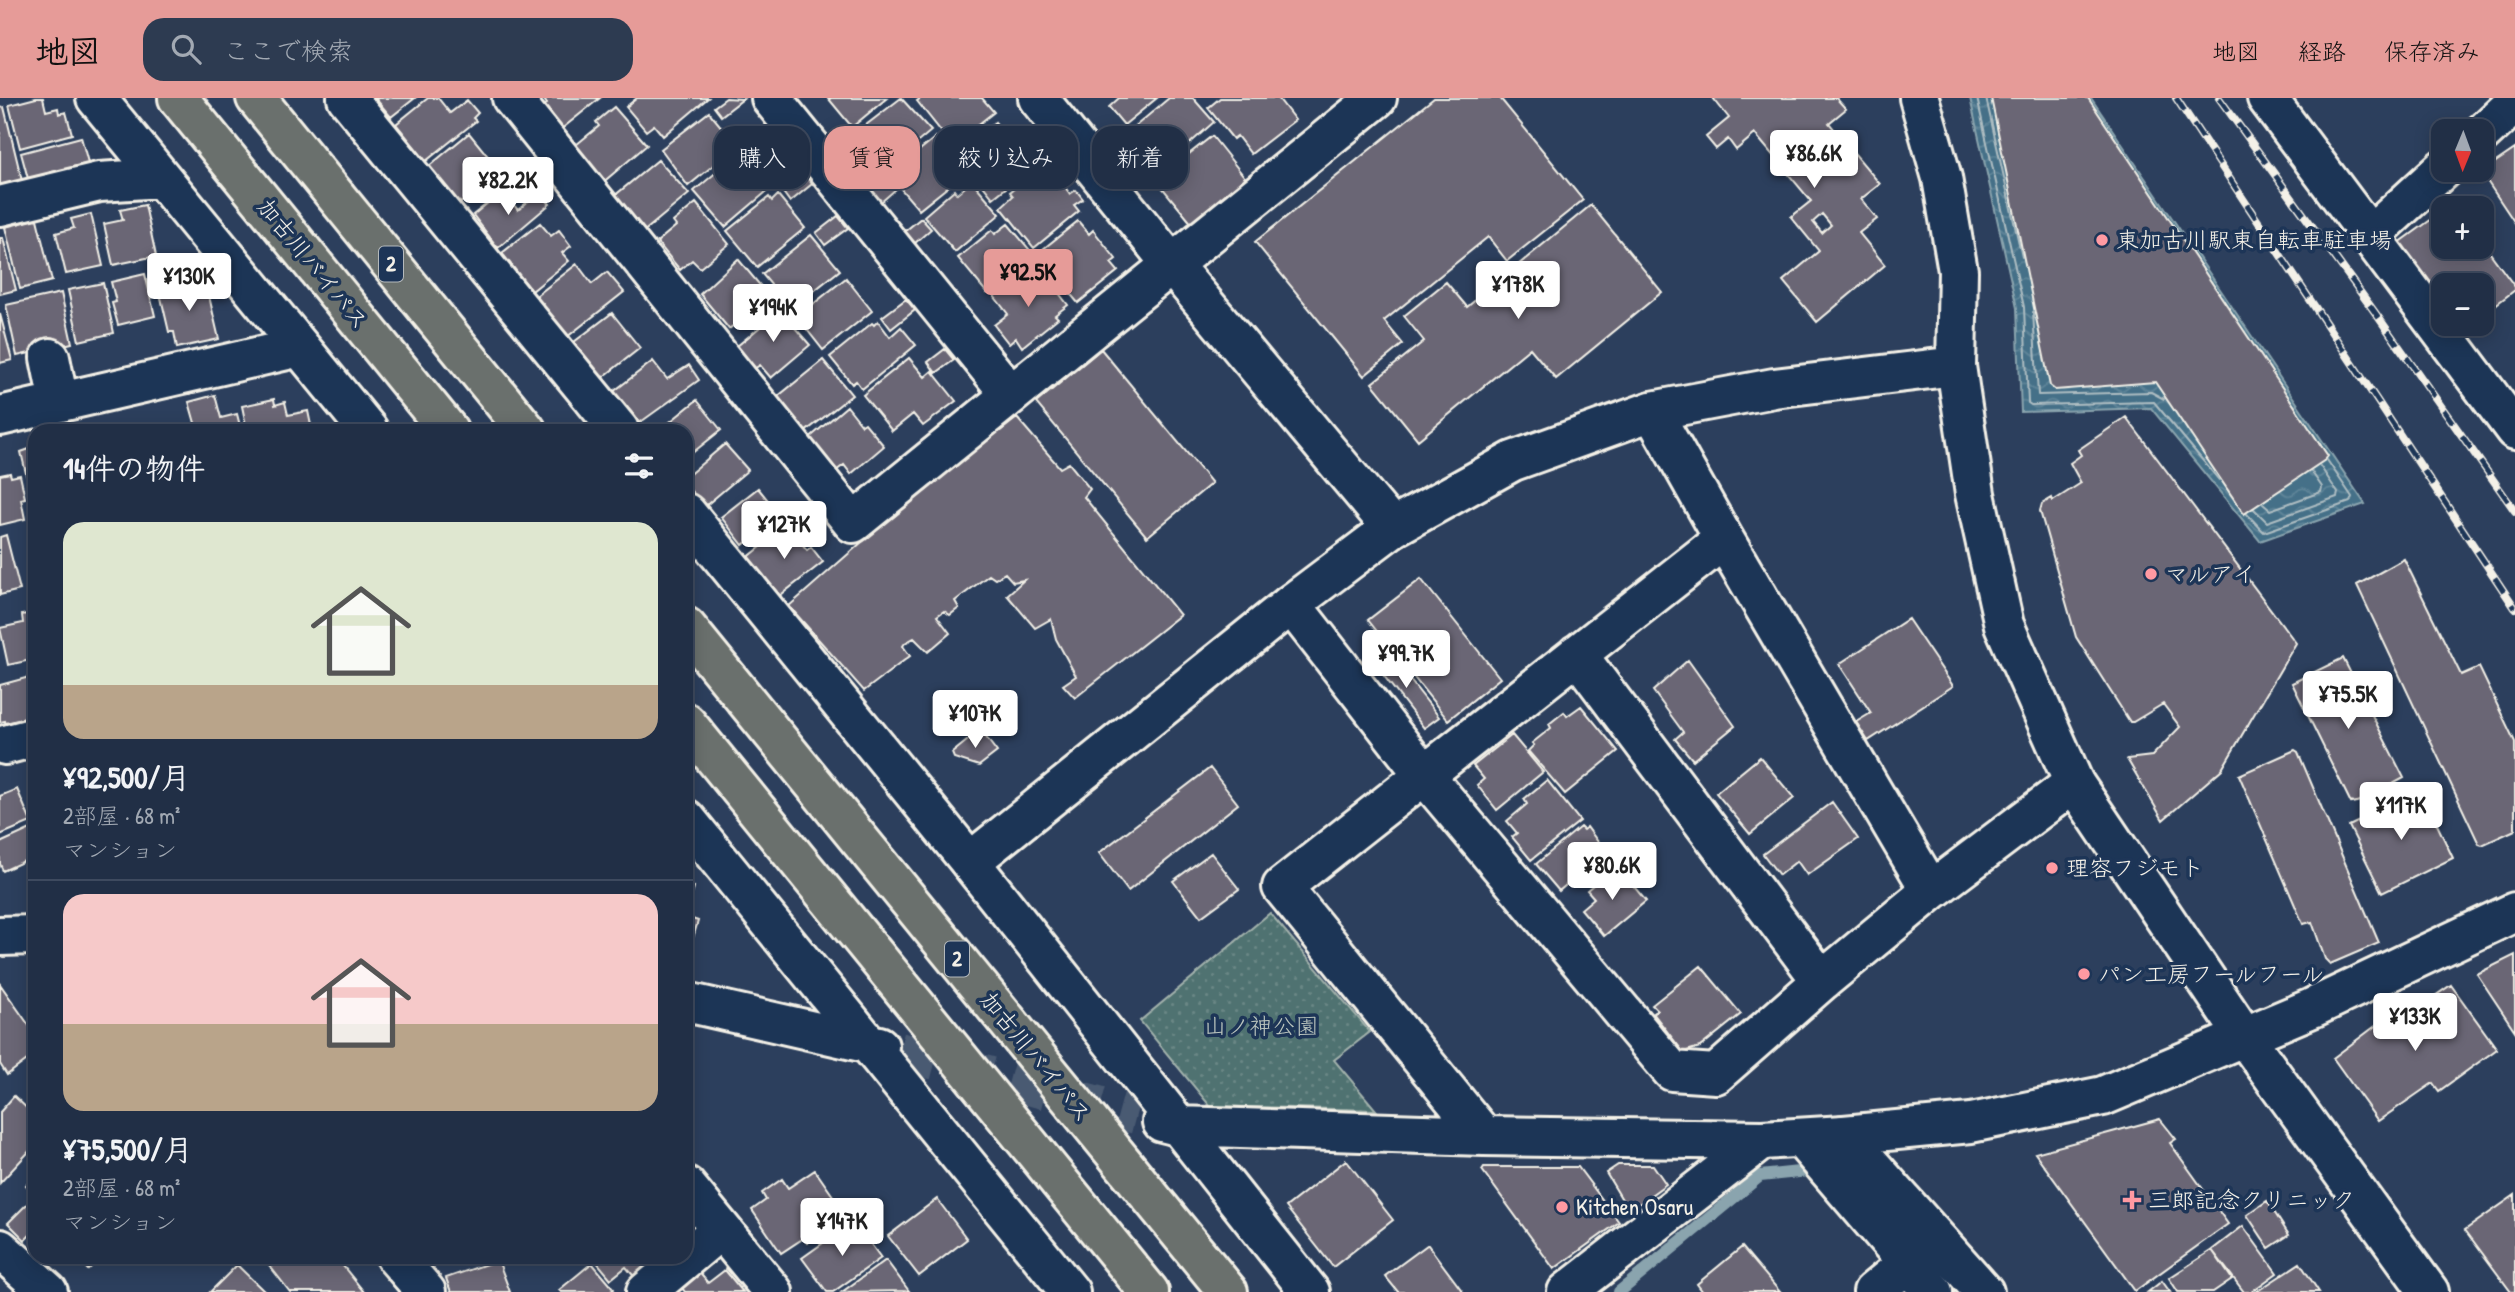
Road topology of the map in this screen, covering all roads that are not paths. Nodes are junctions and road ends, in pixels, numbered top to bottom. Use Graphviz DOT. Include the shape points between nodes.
graph roads {
  1 [pos="96,98"];
  2 [pos="178,98"];
  3 [pos="256,98"];
  4 [pos="347,98"];
  5 [pos="512,98"];
  6 [pos="771,98"];
  7 [pos="1038,98"];
  8 [pos="1919,98"];
  9 [pos="2267,98"];
  10 [pos="1368,101"];
  11 [pos="2515,103"];
  12 [pos="2494,123"];
  13 [pos="161,178"];
  14 [pos="2431,180"];
  15 [pos="0,206"];
  16 [pos="2370,237"];
  17 [pos="1173,266"];
  18 [pos="300,347"];
  19 [pos="50,358"];
  20 [pos="1956,366"];
  21 [pos="1011,395"];
  22 [pos="59,402"];
  23 [pos="1652,411"];
  24 [pos="0,415"];
  25 [pos="363,424"];
  26 [pos="443,424"];
  27 [pos="521,424"];
  28 [pos="614,424"];
  29 [pos="2515,430"];
  30 [pos="693,522"];
  31 [pos="1392,528"];
  32 [pos="1724,539"];
  33 [pos="1291,604"];
  34 [pos="693,635"];
  35 [pos="1577,654"];
  36 [pos="693,732"];
  37 [pos="1425,776"];
  38 [pos="2074,783"];
  39 [pos="693,827"];
  40 [pos="970,862"];
  41 [pos="1931,891"];
  42 [pos="2515,912"];
  43 [pos="1822,981"];
  44 [pos="693,1004"];
  45 [pos="2244,1036"];
  46 [pos="885,1047"];
  47 [pos="1136,1115"];
  48 [pos="1178,1126"];
  49 [pos="1844,1135"];
  50 [pos="1484,1136"];
  51 [pos="1801,1138"];
  52 [pos="1762,1140"];
  53 [pos="693,1195"];
  54 [pos="721,1229"];
  55 [pos="0,1249"];
  56 [pos="693,1253"];
  57 [pos="1908,1263"];
  58 [pos="402,1264"];
  59 [pos="418,1264"];
  60 [pos="679,1264"];
  61 [pos="48,1292"];
  62 [pos="427,1292"];
  63 [pos="646,1292"];
  64 [pos="773,1292"];
  65 [pos="1070,1292"];
  66 [pos="1149,1292"];
  67 [pos="1228,1292"];
  68 [pos="1310,1292"];
  69 [pos="1567,1292"];
  70 [pos="1872,1292"];
  71 [pos="1933,1292"];
  72 [pos="1984,1292"];
  73 [pos="2429,1292"];
  1 -- 13 [label="street"];
  2 -- 26 [label="highway, 加古川バイパス"];
  3 -- 27 [label="highway, 2"];
  4 -- 28 [label="street"];
  5 -- 21 [label="street" via="853,523"];
  6 -- 21 [label="street"];
  7 -- 17 [label="street"];
  8 -- 20 [label="street" via="1942,178 1958,271"];
  9 -- 16 [label="street"];
  10 -- 17 [label="street"];
  11 -- 12 [label="street"];
  13 -- 15 [label="street" via="99,182"];
  13 -- 18 [label="street"];
  14 -- 16 [label="street"];
  16 -- 29 [label="street"];
  17 -- 21 [label="street"];
  17 -- 31 [label="street"];
  18 -- 22 [label="street"];
  18 -- 25 [label="street"];
  19 -- 22 [label="street"];
  20 -- 23 [label="street" via="1773,388"];
  20 -- 38 [label="street" via="1975,494 2004,625"];
  22 -- 24 [label="street"];
  23 -- 31 [label="street" via="1513,461"];
  23 -- 32 [label="street"];
  30 -- 40 [label="street"];
  31 -- 33 [label="street"];
  32 -- 35 [label="street"];
  32 -- 41 [label="street"];
  33 -- 37 [label="street"];
  33 -- 40 [label="street"];
  34 -- 67 [label="highway, 加古川バイパス / 2"];
  35 -- 37 [label="street"];
  35 -- 43 [label="street"];
  36 -- 66 [label="highway"];
  37 -- 43 [label="street" via="1672,1070 1716,1074"];
  37 -- 50 [label="street" via="1282,887"];
  38 -- 41 [label="street"];
  38 -- 45 [label="street"];
  39 -- 46 [label="street"];
  40 -- 48 [label="street"];
  41 -- 43 [label="street"];
  42 -- 45 [label="street"];
  44 -- 46 [label="street"];
  45 -- 49 [label="street" via="2103,1096 1971,1123"];
  45 -- 73 [label="street"];
  46 -- 65 [label="street"];
  47 -- 48 [label="street"];
  48 -- 50 [label="street"];
  48 -- 68 [label="street"];
  49 -- 51 [label="street"];
  49 -- 72 [label="street"];
  50 -- 52 [label="street"];
  51 -- 52 [label="street"];
  51 -- 57 [label="street"];
  52 -- 69 [label="street"];
  53 -- 54 [label="street"];
  54 -- 56 [label="street"];
  54 -- 64 [label="street"];
  55 -- 61 [label="street"];
  57 -- 70 [label="street"];
  57 -- 71 [label="street"];
  58 -- 62 [label="street"];
  59 -- 62 [label="street"];
  60 -- 63 [label="street"];
}
